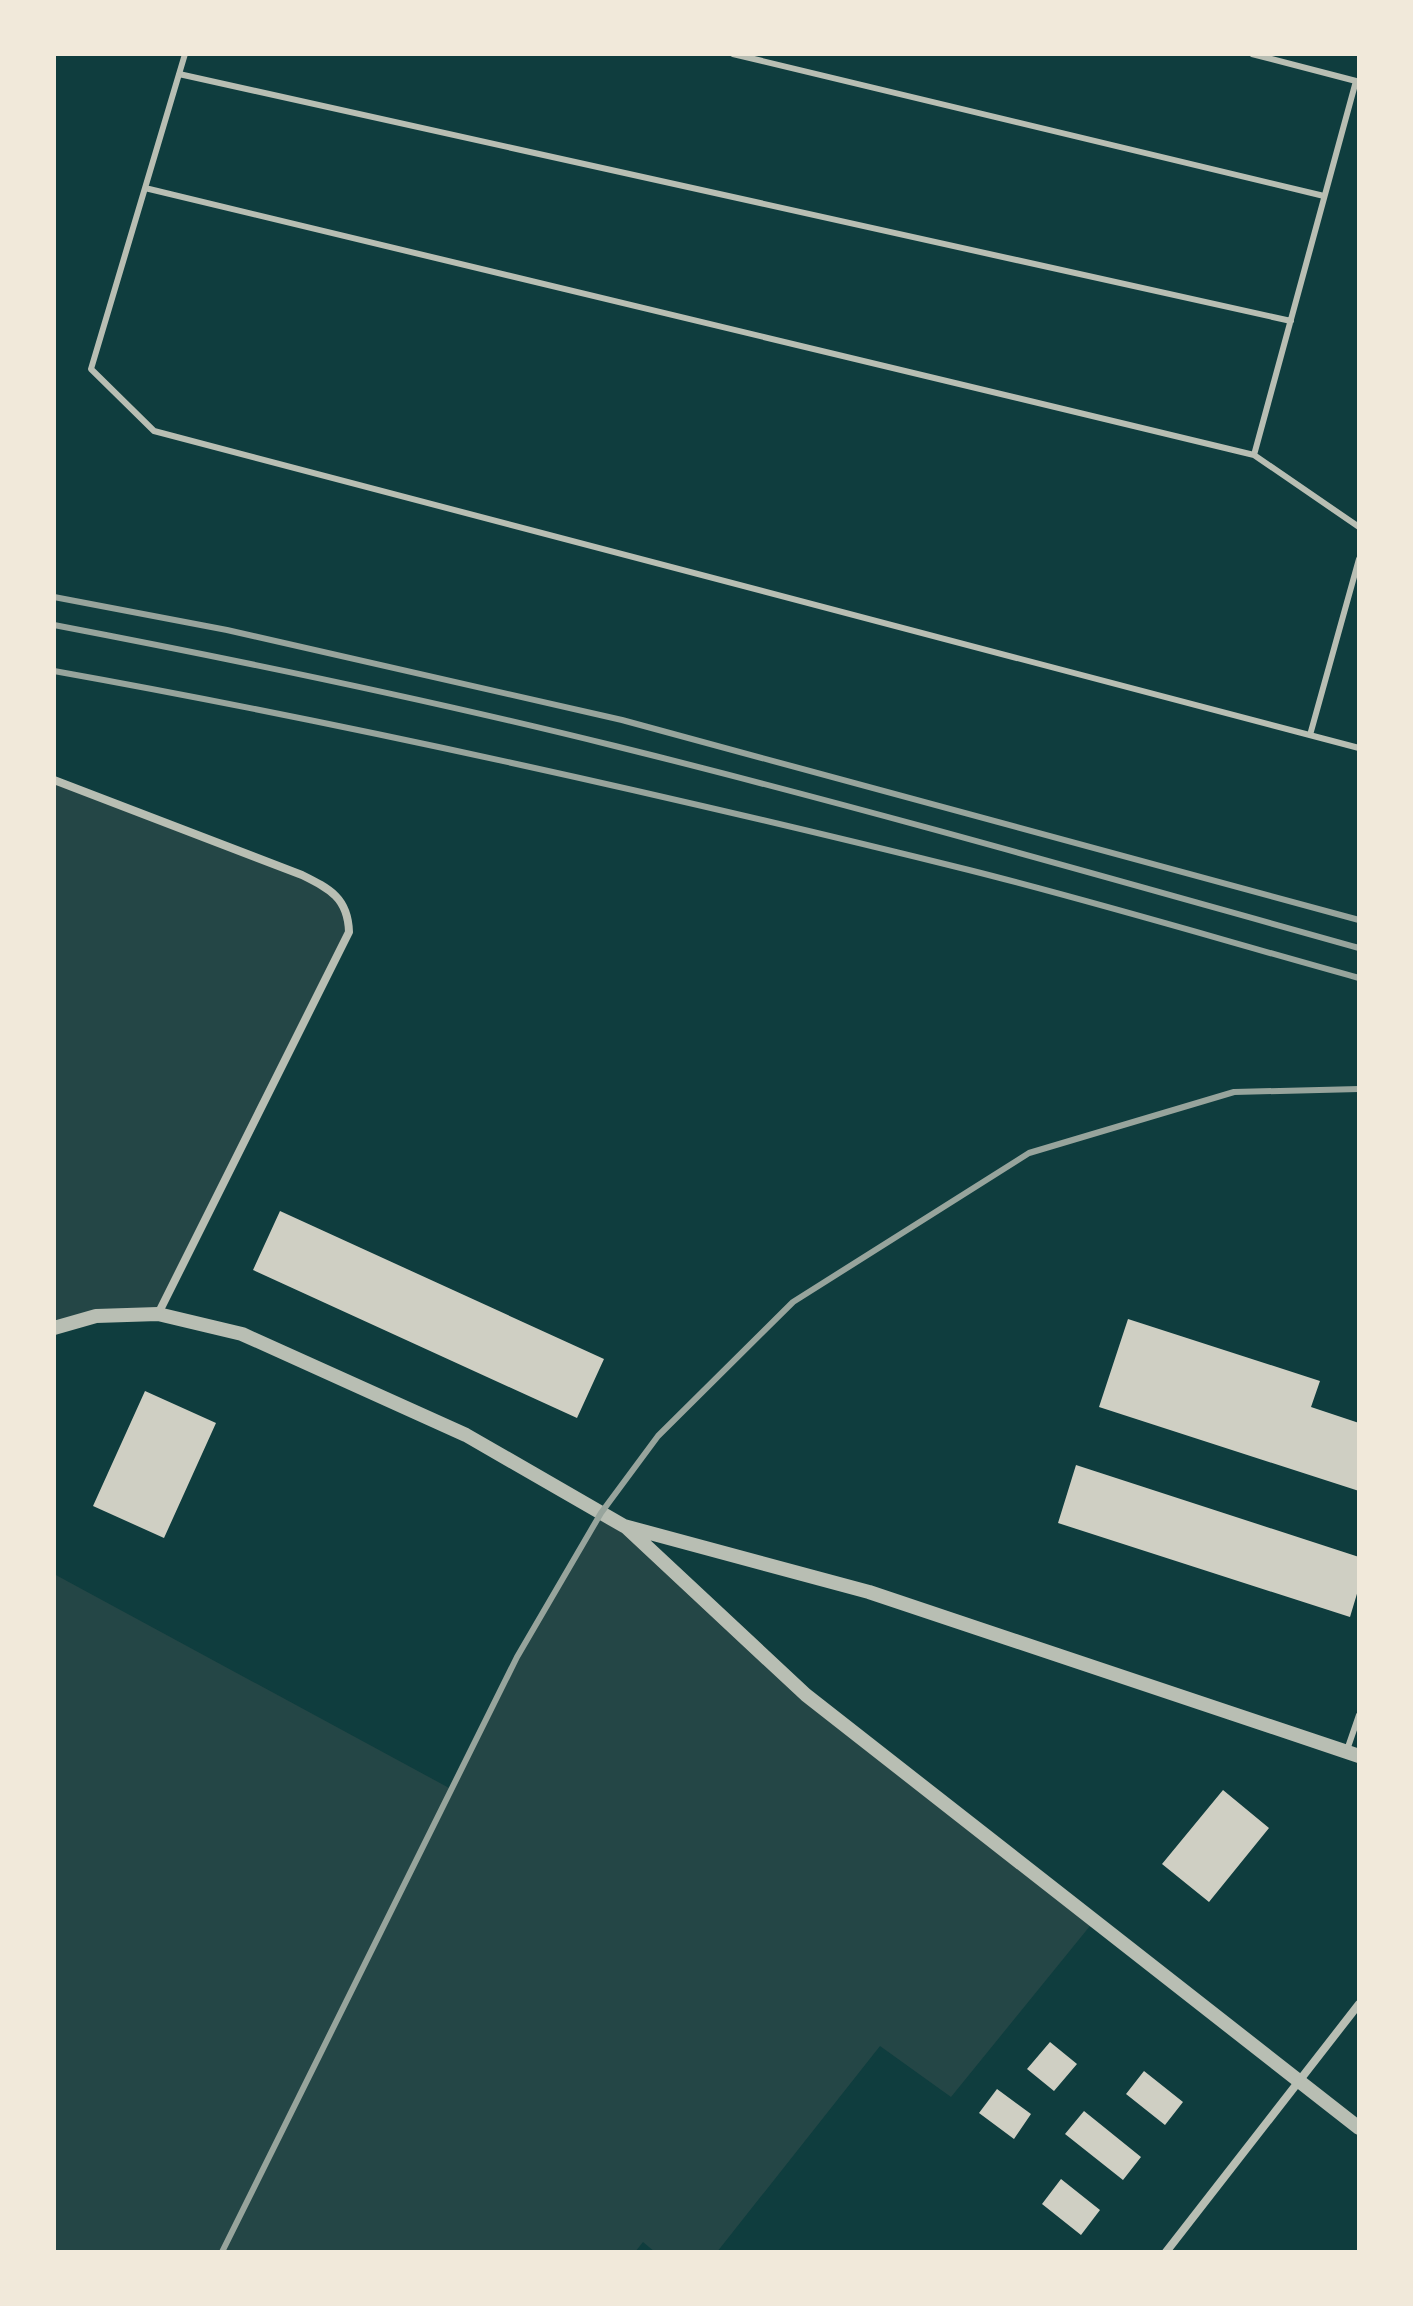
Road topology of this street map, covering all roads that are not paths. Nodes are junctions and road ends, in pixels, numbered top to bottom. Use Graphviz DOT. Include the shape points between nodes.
graph roads {
  1 [pos="185,54"];
  2 [pos="733,54"];
  3 [pos="1252,54"];
  4 [pos="179,74"];
  5 [pos="1357,79"];
  6 [pos="145,188"];
  7 [pos="1324,196"];
  8 [pos="1291,321"];
  9 [pos="1254,455"];
  10 [pos="1359,527"];
  11 [pos="1359,559"];
  12 [pos="1310,735"];
  13 [pos="1359,748"];
  14 [pos="54,780"];
  15 [pos="158,1314"];
  16 [pos="54,1328"];
  17 [pos="624,1526"];
  18 [pos="1359,1715"];
  19 [pos="1353,1754"];
  20 [pos="1359,2004"];
  21 [pos="1299,2081"];
  22 [pos="1359,2128"];
  23 [pos="1166,2252"];
  1 -- 4 [label="lane"];
  2 -- 7 [label="lane"];
  3 -- 5 [label="lane"];
  4 -- 6 [label="lane"];
  4 -- 8 [label="lane"];
  5 -- 7 [label="lane"];
  6 -- 9 [label="lane"];
  6 -- 12 [label="lane" via="91,369 154,431"];
  7 -- 8 [label="lane"];
  8 -- 9 [label="lane"];
  9 -- 10 [label="lane"];
  11 -- 12 [label="lane"];
  12 -- 13 [label="lane"];
  14 -- 15 [label="street" via="302,875 333,891 344,902 348,917 349,932"];
  15 -- 16 [label="street" via="96,1316"];
  15 -- 17 [label="street" via="242,1334 466,1435"];
  17 -- 19 [label="street" via="869,1592"];
  17 -- 21 [label="street" via="806,1695"];
  18 -- 19 [label="lane"];
  20 -- 21 [label="street"];
  21 -- 22 [label="street"];
  21 -- 23 [label="street"];
}
